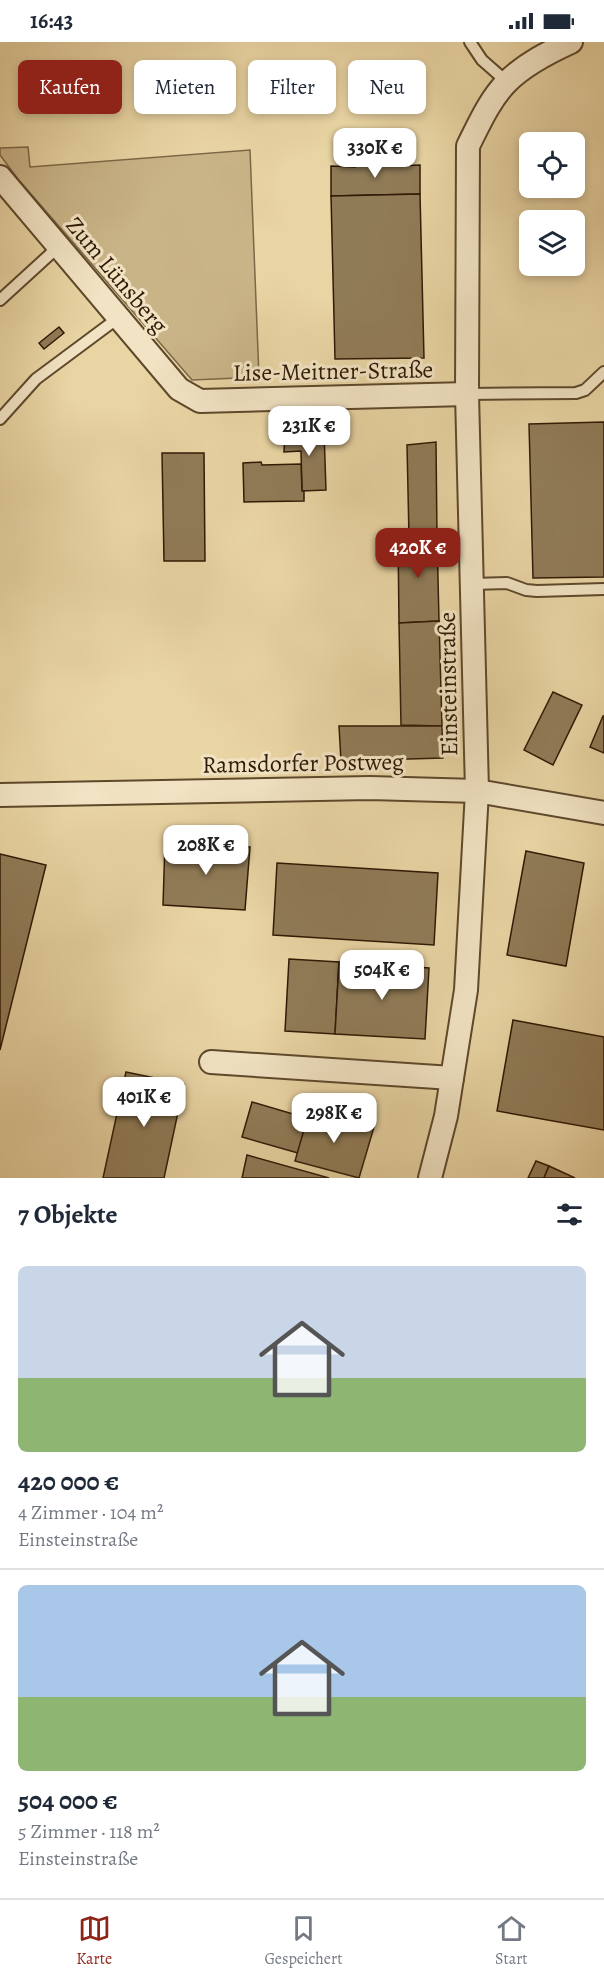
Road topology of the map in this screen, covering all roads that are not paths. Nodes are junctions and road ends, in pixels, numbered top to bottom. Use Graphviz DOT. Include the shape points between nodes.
graph roads {
  1 [pos="470,42"];
  2 [pos="571,42"];
  3 [pos="507,82"];
  4 [pos="0,177"];
  5 [pos="58,247"];
  6 [pos="0,300"];
  7 [pos="118,318"];
  8 [pos="604,372"];
  9 [pos="467,394"];
  10 [pos="200,401"];
  11 [pos="0,419"];
  12 [pos="472,584"];
  13 [pos="604,589"];
  14 [pos="477,791"];
  15 [pos="0,795"];
  16 [pos="604,813"];
  17 [pos="211,1062"];
  18 [pos="452,1078"];
  19 [pos="430,1178"];
  1 -- 3 [label="lane" via="482,60"];
  2 -- 3 [label="street, Einsteinstraße" via="542,55"];
  3 -- 9 [label="street, Einsteinstraße" via="468,146"];
  4 -- 5 [label="street, Zum Lünsberg"];
  5 -- 6 [label="lane"];
  5 -- 7 [label="street, Zum Lünsberg"];
  7 -- 10 [label="street, Zum Lünsberg" via="179,389"];
  7 -- 11 [label="lane" via="36,379"];
  8 -- 9 [label="lane" via="576,393"];
  9 -- 10 [label="street, Lise-Meitner-Straße"];
  9 -- 12 [label="street, Einsteinstraße"];
  12 -- 13 [label="lane" via="507,583 537,591"];
  12 -- 14 [label="street, Einsteinstraße"];
  14 -- 15 [label="street, Ramsdorfer Postweg" via="370,788"];
  14 -- 16 [label="street, Ramsdorfer Postweg"];
  14 -- 18 [label="street, Einsteinstraße" via="466,990"];
  17 -- 18 [label="street"];
  18 -- 19 [label="street, Einsteinstraße"];
}
